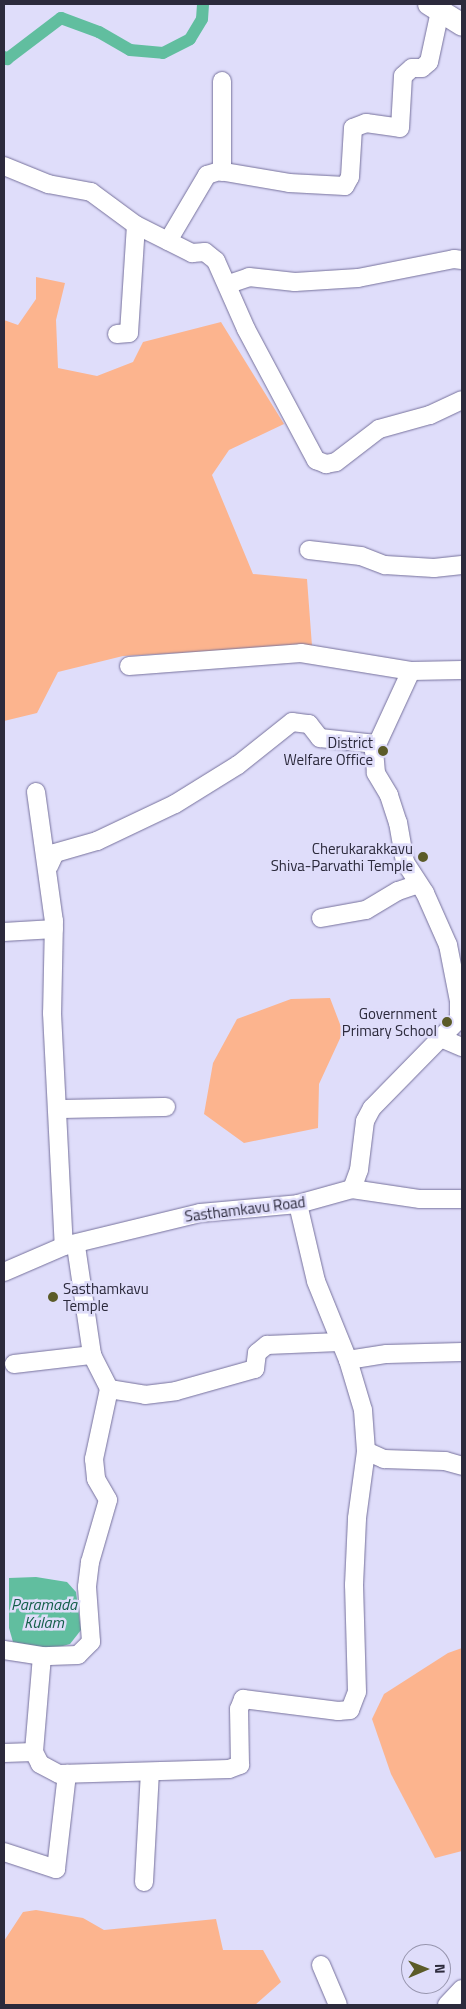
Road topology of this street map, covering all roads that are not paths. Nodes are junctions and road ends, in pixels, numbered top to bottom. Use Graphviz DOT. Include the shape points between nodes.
graph roads {
  1 [pos="434,7"];
  2 [pos="462,25"];
  3 [pos="222,81"];
  4 [pos="4,166"];
  5 [pos="222,172"];
  6 [pos="136,225"];
  7 [pos="168,241"];
  8 [pos="462,260"];
  9 [pos="229,284"];
  10 [pos="117,334"];
  11 [pos="462,400"];
  12 [pos="309,550"];
  13 [pos="462,565"];
  14 [pos="129,666"];
  15 [pos="462,670"];
  16 [pos="411,671"];
  17 [pos="376,744"];
  18 [pos="36,792"];
  19 [pos="49,866"];
  20 [pos="418,884"];
  21 [pos="321,918"];
  22 [pos="54,930"];
  23 [pos="4,932"];
  24 [pos="461,1018"];
  25 [pos="443,1039"];
  26 [pos="462,1047"];
  27 [pos="166,1107"];
  28 [pos="58,1109"];
  29 [pos="352,1189"];
  30 [pos="462,1199"];
  31 [pos="298,1204"];
  32 [pos="70,1246"];
  33 [pos="4,1272"];
  34 [pos="339,1342"];
  35 [pos="462,1352"];
  36 [pos="92,1355"];
  37 [pos="348,1360"];
  38 [pos="14,1364"];
  39 [pos="110,1388"];
  40 [pos="366,1451"];
  41 [pos="462,1466"];
  42 [pos="4,1650"];
  43 [pos="42,1656"];
  44 [pos="34,1752"];
  45 [pos="4,1753"];
  46 [pos="150,1772"];
  47 [pos="67,1774"];
  48 [pos="4,1852"];
  49 [pos="144,1882"];
  50 [pos="321,1965"];
  51 [pos="462,1989"];
  52 [pos="338,2005"];
  53 [pos="447,2005"];
  1 -- 2 [label="main road"];
  1 -- 5 [label="street" via="429,62 422,68 412,68 403,76 400,128 366,123 353,128 350,176 345,186 289,183"];
  3 -- 5 [label="street"];
  4 -- 6 [label="street" via="48,184 91,192"];
  5 -- 7 [label="street" via="207,175"];
  6 -- 7 [label="street"];
  6 -- 10 [label="street" via="129,333"];
  7 -- 9 [label="street" via="192,253 205,252 216,261"];
  8 -- 9 [label="street" via="358,278 295,282 249,277"];
  9 -- 11 [label="street" via="246,328 316,460 326,464 336,462 379,429 430,415"];
  12 -- 13 [label="street" via="362,556 385,565 434,568"];
  14 -- 16 [label="street" via="301,653"];
  15 -- 16 [label="street"];
  16 -- 17 [label="street"];
  17 -- 19 [label="street" via="320,738 309,724 292,722 238,765 175,804 97,842 55,853"];
  17 -- 20 [label="street" via="376,773 389,795 405,862"];
  18 -- 19 [label="street"];
  19 -- 22 [label="street"];
  20 -- 21 [label="street" via="398,890 366,910"];
  20 -- 24 [label="street" via="448,945"];
  22 -- 23 [label="street"];
  22 -- 28 [label="street" via="52,1013"];
  24 -- 25 [label="street"];
  25 -- 26 [label="street"];
  25 -- 29 [label="street" via="372,1108 365,1121 360,1170"];
  27 -- 28 [label="street"];
  28 -- 32 [label="street"];
  29 -- 30 [label="street, Sasthamkavu Road" via="420,1199"];
  29 -- 31 [label="street, Sasthamkavu Road"];
  31 -- 32 [label="street, Sasthamkavu Road" via="200,1212"];
  31 -- 34 [label="street" via="316,1281"];
  32 -- 33 [label="street, Sasthamkavu Road"];
  32 -- 36 [label="street"];
  34 -- 37 [label="street"];
  34 -- 39 [label="street" via="267,1345 257,1353 255,1369 176,1391 145,1395"];
  35 -- 37 [label="street" via="387,1354"];
  36 -- 38 [label="street"];
  36 -- 39 [label="street"];
  37 -- 40 [label="street" via="363,1410"];
  39 -- 43 [label="street" via="94,1459 96,1479 108,1500 90,1562 87,1587 91,1642 78,1655"];
  40 -- 41 [label="street" via="384,1459 445,1461"];
  40 -- 46 [label="street" via="357,1518 354,1585 357,1692 350,1710 315,1709 243,1699 239,1709 240,1765 229,1769"];
  42 -- 43 [label="street"];
  43 -- 44 [label="street"];
  44 -- 45 [label="street"];
  44 -- 47 [label="street" via="40,1764 59,1774"];
  46 -- 47 [label="street"];
  46 -- 49 [label="street"];
  47 -- 48 [label="street" via="56,1869"];
  50 -- 52 [label="street"];
  51 -- 53 [label="street"];
}
